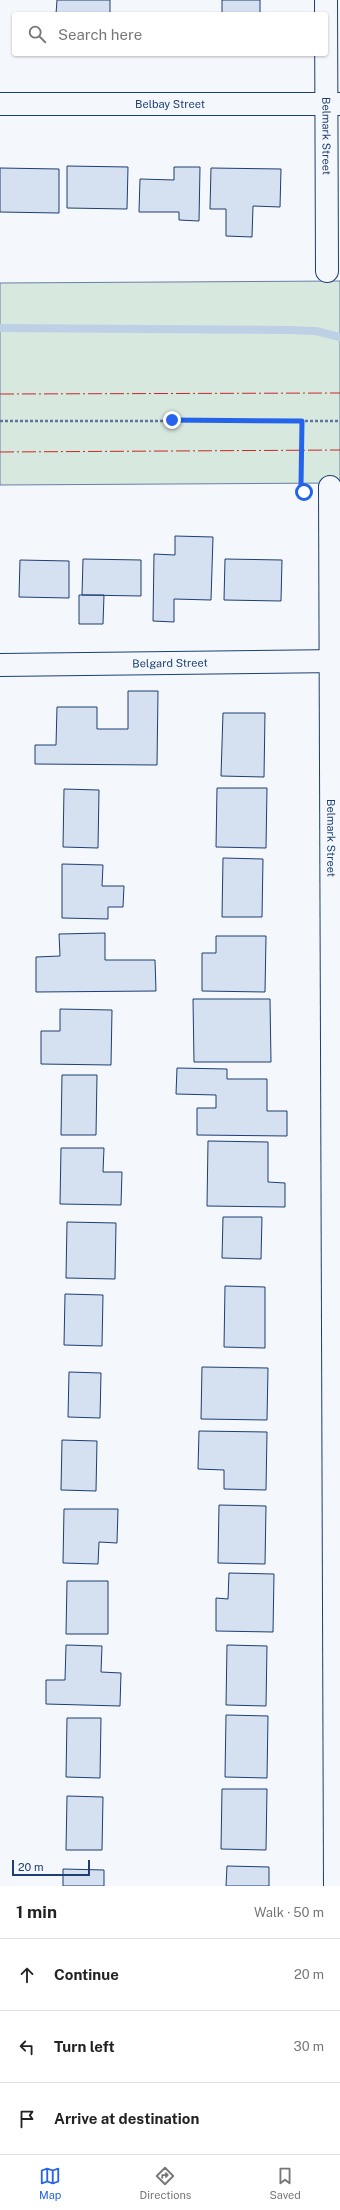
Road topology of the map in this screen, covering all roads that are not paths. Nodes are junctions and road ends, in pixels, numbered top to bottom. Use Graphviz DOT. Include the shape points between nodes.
graph roads {
  1 [pos="326,0"];
  2 [pos="327,12"];
  3 [pos="328,30"];
  4 [pos="0,104"];
  5 [pos="333,104"];
  6 [pos="327,271"];
  7 [pos="330,490"];
  8 [pos="335,661"];
  9 [pos="0,665"];
  10 [pos="334,1886"];
  1 -- 2 [label="street, Belmark Street"];
  3 -- 5 [label="street, Belmark Street"];
  4 -- 5 [label="street, Belbay Street"];
  5 -- 6 [label="street, Belmark Street"];
  7 -- 8 [label="street, Belmark Street"];
  8 -- 9 [label="street, Belgard Street"];
  8 -- 10 [label="street, Belmark Street"];
}
